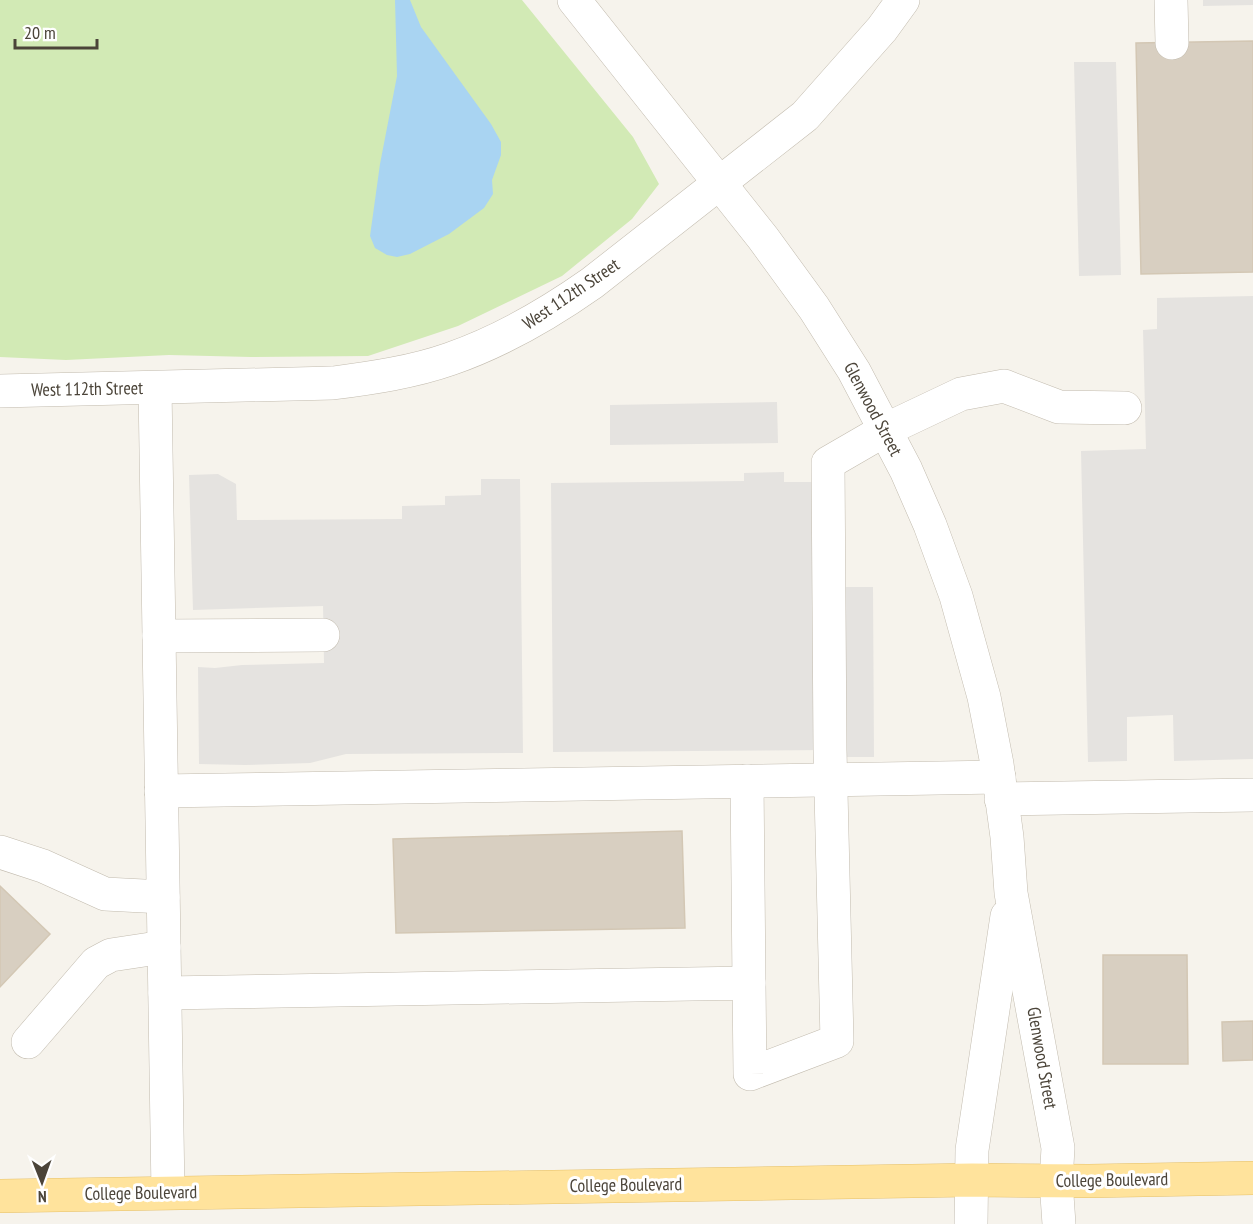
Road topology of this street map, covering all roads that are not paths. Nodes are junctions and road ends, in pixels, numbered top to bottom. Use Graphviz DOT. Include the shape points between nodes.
graph roads {
  1 [pos="574,0"];
  2 [pos="903,0"];
  3 [pos="1171,0"];
  4 [pos="1172,43"];
  5 [pos="719,183"];
  6 [pos="155,388"];
  7 [pos="0,391"];
  8 [pos="1125,408"];
  9 [pos="885,430"];
  10 [pos="323,635"];
  11 [pos="159,636"];
  12 [pos="832,780"];
  13 [pos="747,781"];
  14 [pos="1000,788"];
  15 [pos="161,791"];
  16 [pos="1253,795"];
  17 [pos="0,852"];
  18 [pos="1011,893"];
  19 [pos="163,897"];
  20 [pos="164,947"];
  21 [pos="749,983"];
  22 [pos="165,993"];
  23 [pos="28,1042"];
  24 [pos="1253,1178"];
  25 [pos="972,1180"];
  26 [pos="1056,1181"];
  27 [pos="168,1192"];
  28 [pos="0,1196"];
  29 [pos="971,1224"];
  30 [pos="1059,1224"];
  1 -- 5 [label="street, Glenwood Street"];
  2 -- 5 [label="street, West 112th Street" via="806,116"];
  3 -- 4 [label="street"];
  5 -- 6 [label="street, West 112th Street" via="557,307 513,333 449,359 380,377 333,383"];
  5 -- 9 [label="street, Glenwood Street" via="814,308"];
  6 -- 7 [label="street, West 112th Street"];
  6 -- 11 [label="street"];
  8 -- 9 [label="street" via="1059,407 1004,386 961,394"];
  9 -- 12 [label="street" via="828,463"];
  9 -- 14 [label="street, Glenwood Street" via="925,514 956,596 984,697"];
  10 -- 11 [label="street"];
  11 -- 15 [label="street"];
  12 -- 13 [label="street"];
  12 -- 14 [label="street"];
  12 -- 21 [label="street" via="837,1041 750,1074"];
  13 -- 15 [label="street"];
  13 -- 21 [label="street"];
  14 -- 16 [label="street"];
  14 -- 18 [label="street, Glenwood Street"];
  15 -- 19 [label="street"];
  17 -- 19 [label="street" via="105,894"];
  18 -- 25 [label="street, Glenwood Street" via="972,1150"];
  18 -- 26 [label="street, Glenwood Street" via="1058,1148"];
  19 -- 20 [label="street"];
  20 -- 22 [label="street"];
  20 -- 23 [label="street" via="111,955 96,963"];
  21 -- 22 [label="street"];
  22 -- 27 [label="street"];
  24 -- 26 [label="main road, College Boulevard"];
  25 -- 26 [label="main road, College Boulevard"];
  25 -- 27 [label="main road, College Boulevard"];
  25 -- 29 [label="street, Glenwood Street"];
  26 -- 30 [label="street, Glenwood Street"];
  27 -- 28 [label="main road, College Boulevard"];
}
